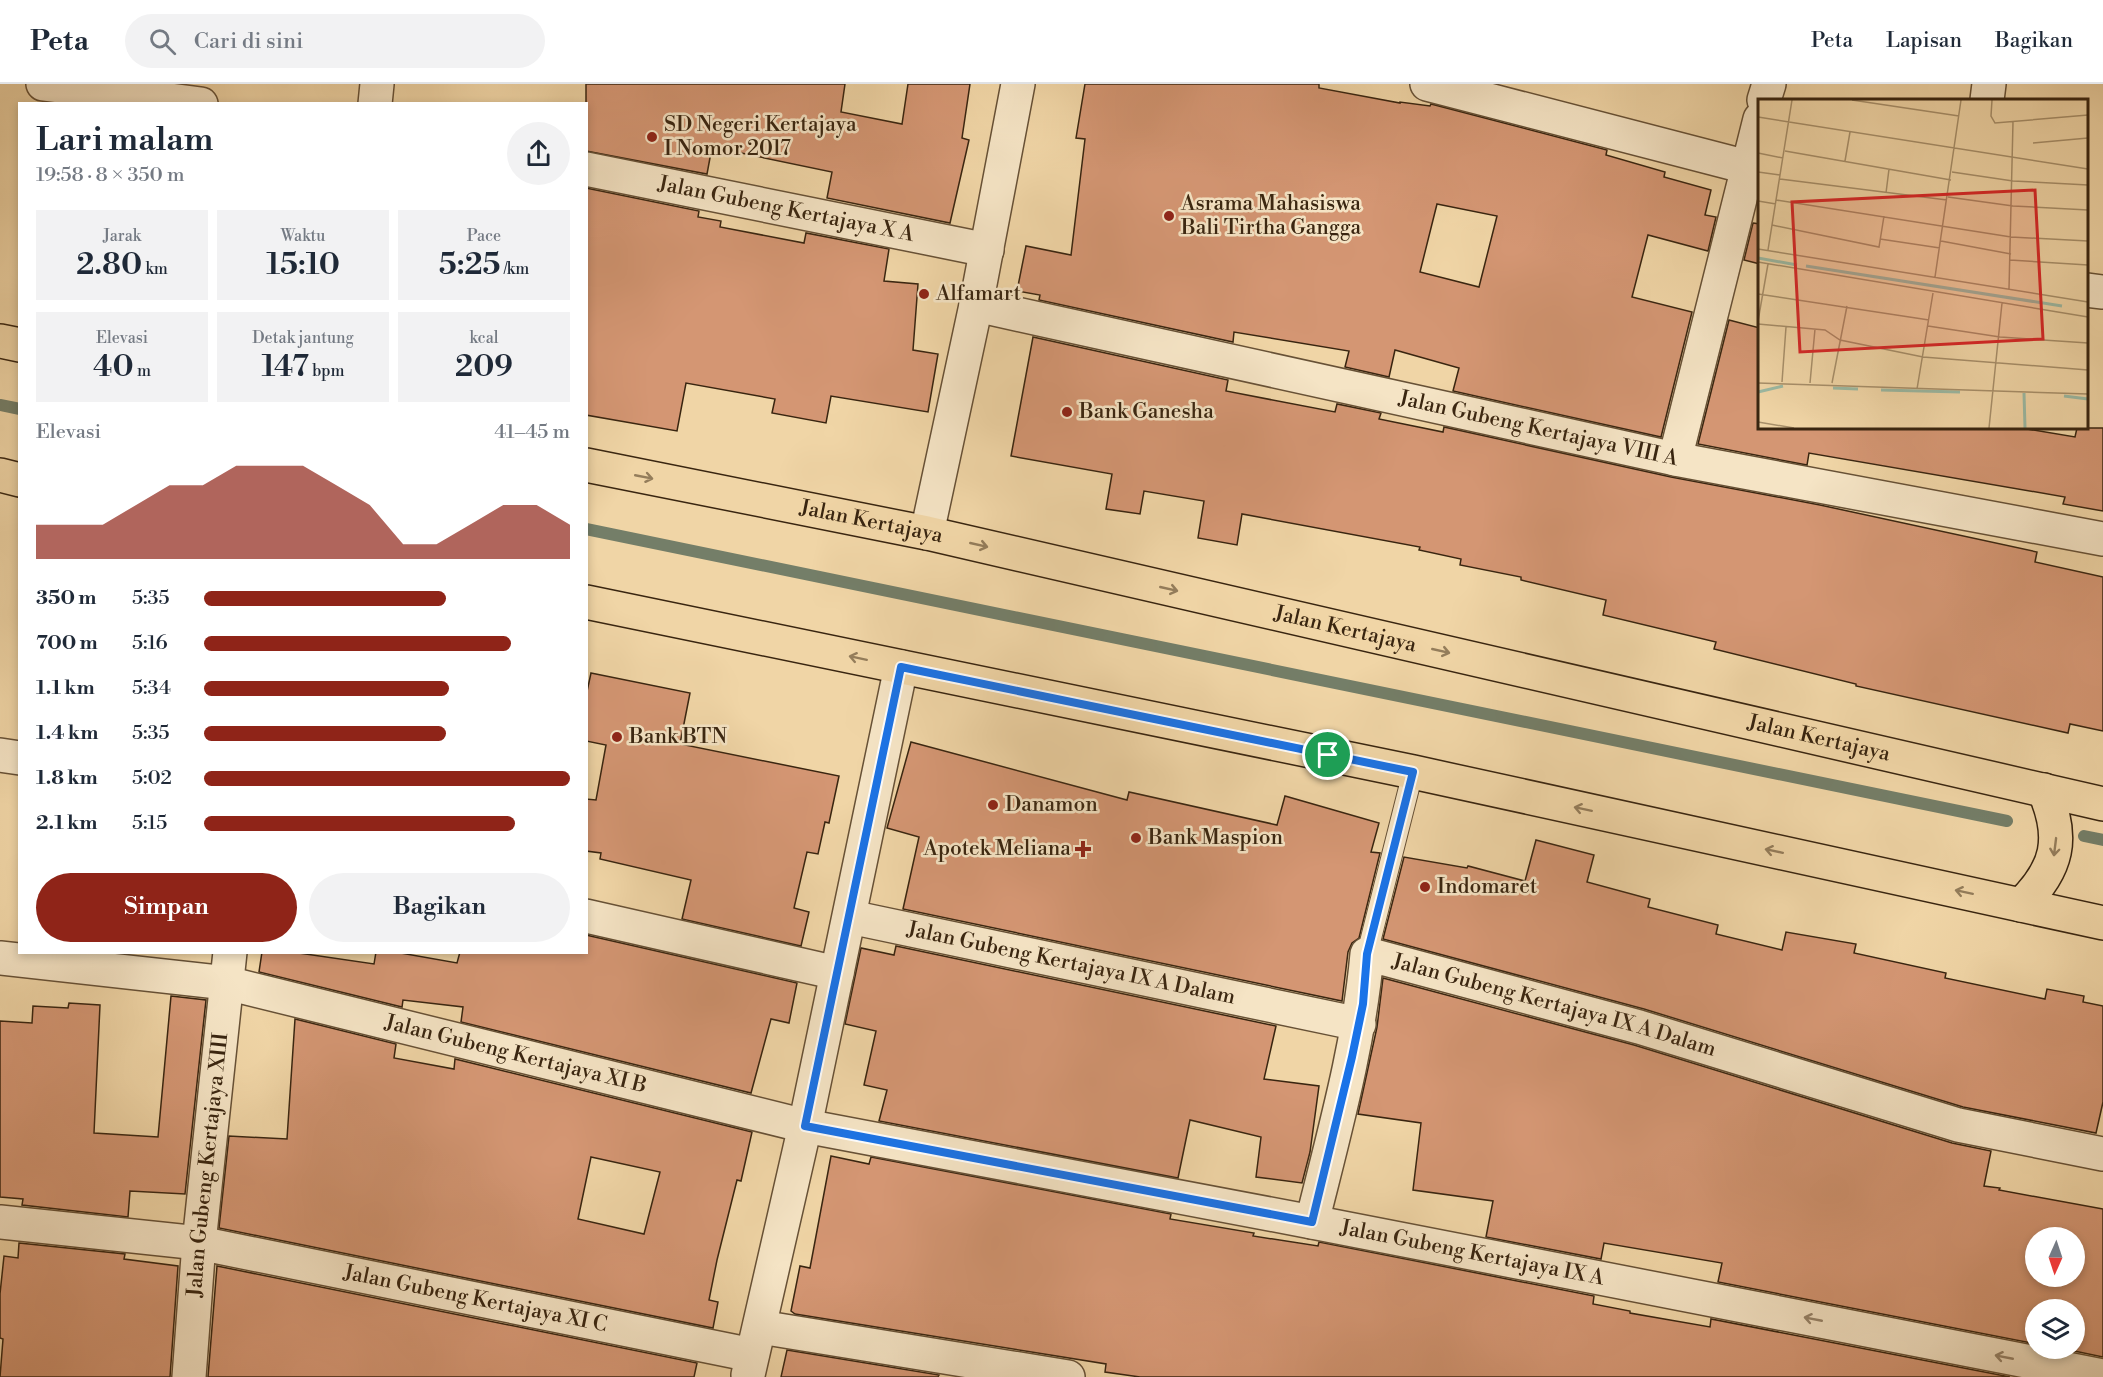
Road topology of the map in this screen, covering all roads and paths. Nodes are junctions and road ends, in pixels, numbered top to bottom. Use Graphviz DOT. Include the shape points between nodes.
graph roads {
  1 [pos="43,84"];
  2 [pos="377,84"];
  3 [pos="1018,84"];
  4 [pos="1427,84"];
  5 [pos="1769,84"];
  6 [pos="1989,84"];
  7 [pos="1764,99"];
  8 [pos="1987,99"];
  9 [pos="185,102"];
  10 [pos="375,102"];
  11 [pos="1758,135"];
  12 [pos="588,169"];
  13 [pos="1753,172"];
  14 [pos="987,250"];
  15 [pos="2088,290"];
  16 [pos="2103,292"];
  17 [pos="976,305"];
  18 [pos="0,341"];
  19 [pos="18,345"];
  20 [pos="1675,459"];
  21 [pos="588,465"];
  22 [pos="0,476"];
  23 [pos="18,480"];
  24 [pos="927,533"];
  25 [pos="2103,539"];
  26 [pos="588,602"];
  27 [pos="901,667"];
  28 [pos="0,755"];
  29 [pos="18,758"];
  30 [pos="1413,772"];
  31 [pos="2044,790"];
  32 [pos="2103,804"];
  33 [pos="2022,905"];
  34 [pos="588,916"];
  35 [pos="850,917"];
  36 [pos="2103,923"];
  37 [pos="1367,954"];
  38 [pos="0,958"];
  39 [pos="229,968"];
  40 [pos="837,973"];
  41 [pos="1359,1024"];
  42 [pos="805,1126"];
  43 [pos="2103,1154"];
  44 [pos="0,1222"];
  45 [pos="1312,1222"];
  46 [pos="199,1243"];
  47 [pos="753,1353"];
  48 [pos="2103,1376"];
  49 [pos="189,1377"];
  50 [pos="1068,1377"];
  1 -- 9 [label="street"];
  2 -- 10 [label="street"];
  3 -- 14 [label="street"];
  4 -- 13 [label="street"];
  5 -- 7 [label="street"];
  6 -- 8 [label="street"];
  11 -- 13 [label="street"];
  12 -- 14 [label="street, Jalan Gubeng Kertajaya X A"];
  13 -- 20 [label="street"];
  14 -- 17 [label="street"];
  15 -- 16 [label="street"];
  17 -- 20 [label="street, Jalan Gubeng Kertajaya VIII A"];
  17 -- 24 [label="street"];
  18 -- 19 [label="main road"];
  20 -- 25 [label="street, Jalan Gubeng Kertajaya VIII A"];
  21 -- 24 [label="main road, Jalan Kertajaya, one-way"];
  22 -- 23 [label="main road"];
  24 -- 31 [label="main road, Jalan Kertajaya, one-way"];
  27 -- 26 [label="main road, one-way"];
  27 -- 30 [label="main road"];
  27 -- 35 [label="street"];
  28 -- 29 [label="street"];
  33 -- 30 [label="main road, one-way"];
  30 -- 37 [label="lane"];
  31 -- 32 [label="main road, Jalan Kertajaya"];
  31 -- 33 [label="main road, one-way" via="2053,810 2055,852 2037,890"];
  33 -- 36 [label="main road"];
  34 -- 40 [label="street"];
  35 -- 40 [label="street"];
  35 -- 41 [label="street, Jalan Gubeng Kertajaya IX A Dalam"];
  37 -- 41 [label="street, Jalan Gubeng Kertajaya IX A Dalam"];
  37 -- 43 [label="street, Jalan Gubeng Kertajaya IX A Dalam" via="1639,1027 1958,1125"];
  38 -- 39 [label="street, Jalan Gubeng Kertajaya XI B"];
  39 -- 42 [label="street, Jalan Gubeng Kertajaya XI B"];
  39 -- 46 [label="street, Jalan Gubeng Kertajaya XIII"];
  40 -- 42 [label="street"];
  41 -- 45 [label="street"];
  42 -- 45 [label="street, Jalan Gubeng Kertajaya IX A"];
  42 -- 47 [label="street"];
  44 -- 46 [label="street, Jalan Gubeng Kertajaya XI C"];
  48 -- 45 [label="street, Jalan Gubeng Kertajaya IX A, one-way"];
  46 -- 47 [label="street, Jalan Gubeng Kertajaya XI C"];
  46 -- 49 [label="street, Jalan Gubeng Kertajaya XIII"];
  47 -- 50 [label="street, Jalan Gubeng Kertajaya XI C"];
}
